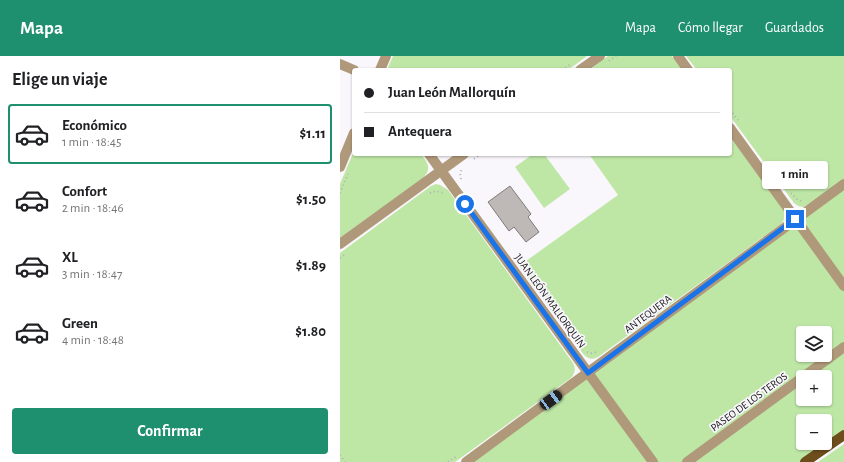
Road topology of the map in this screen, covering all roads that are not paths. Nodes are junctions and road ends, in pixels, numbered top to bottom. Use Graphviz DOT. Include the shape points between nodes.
graph roads {
  1 [pos="386,56"];
  2 [pos="600,56"];
  3 [pos="678,56"];
  4 [pos="340,64"];
  5 [pos="381,68"];
  6 [pos="583,68"];
  7 [pos="687,68"];
  8 [pos="352,69"];
  9 [pos="732,131"];
  10 [pos="352,138"];
  11 [pos="430,156"];
  12 [pos="468,158"];
  13 [pos="340,167"];
  14 [pos="441,171"];
  15 [pos="844,184"];
  16 [pos="795,219"];
  17 [pos="340,244"];
  18 [pos="844,286"];
  19 [pos="844,347"];
  20 [pos="588,373"];
  21 [pos="844,435"];
  22 [pos="466,462"];
  23 [pos="653,462"];
  24 [pos="687,462"];
  25 [pos="805,462"];
  1 -- 5 [label="street"];
  2 -- 6 [label="street"];
  3 -- 7 [label="street"];
  4 -- 8 [label="street"];
  9 -- 16 [label="street"];
  10 -- 13 [label="street"];
  11 -- 14 [label="street, JUAN LEÓN MALLORQUÍN"];
  12 -- 14 [label="street"];
  14 -- 17 [label="street"];
  14 -- 20 [label="street, JUAN LEÓN MALLORQUÍN"];
  15 -- 16 [label="street, ANTEQUERA"];
  16 -- 18 [label="street"];
  16 -- 20 [label="street, ANTEQUERA"];
  19 -- 24 [label="street, PASEO DE LOS TEROS"];
  20 -- 22 [label="street, ANTEQUERA"];
  20 -- 23 [label="street, JUAN LEÓN MALLORQUÍN"];
  21 -- 25 [label="main road"];
}
